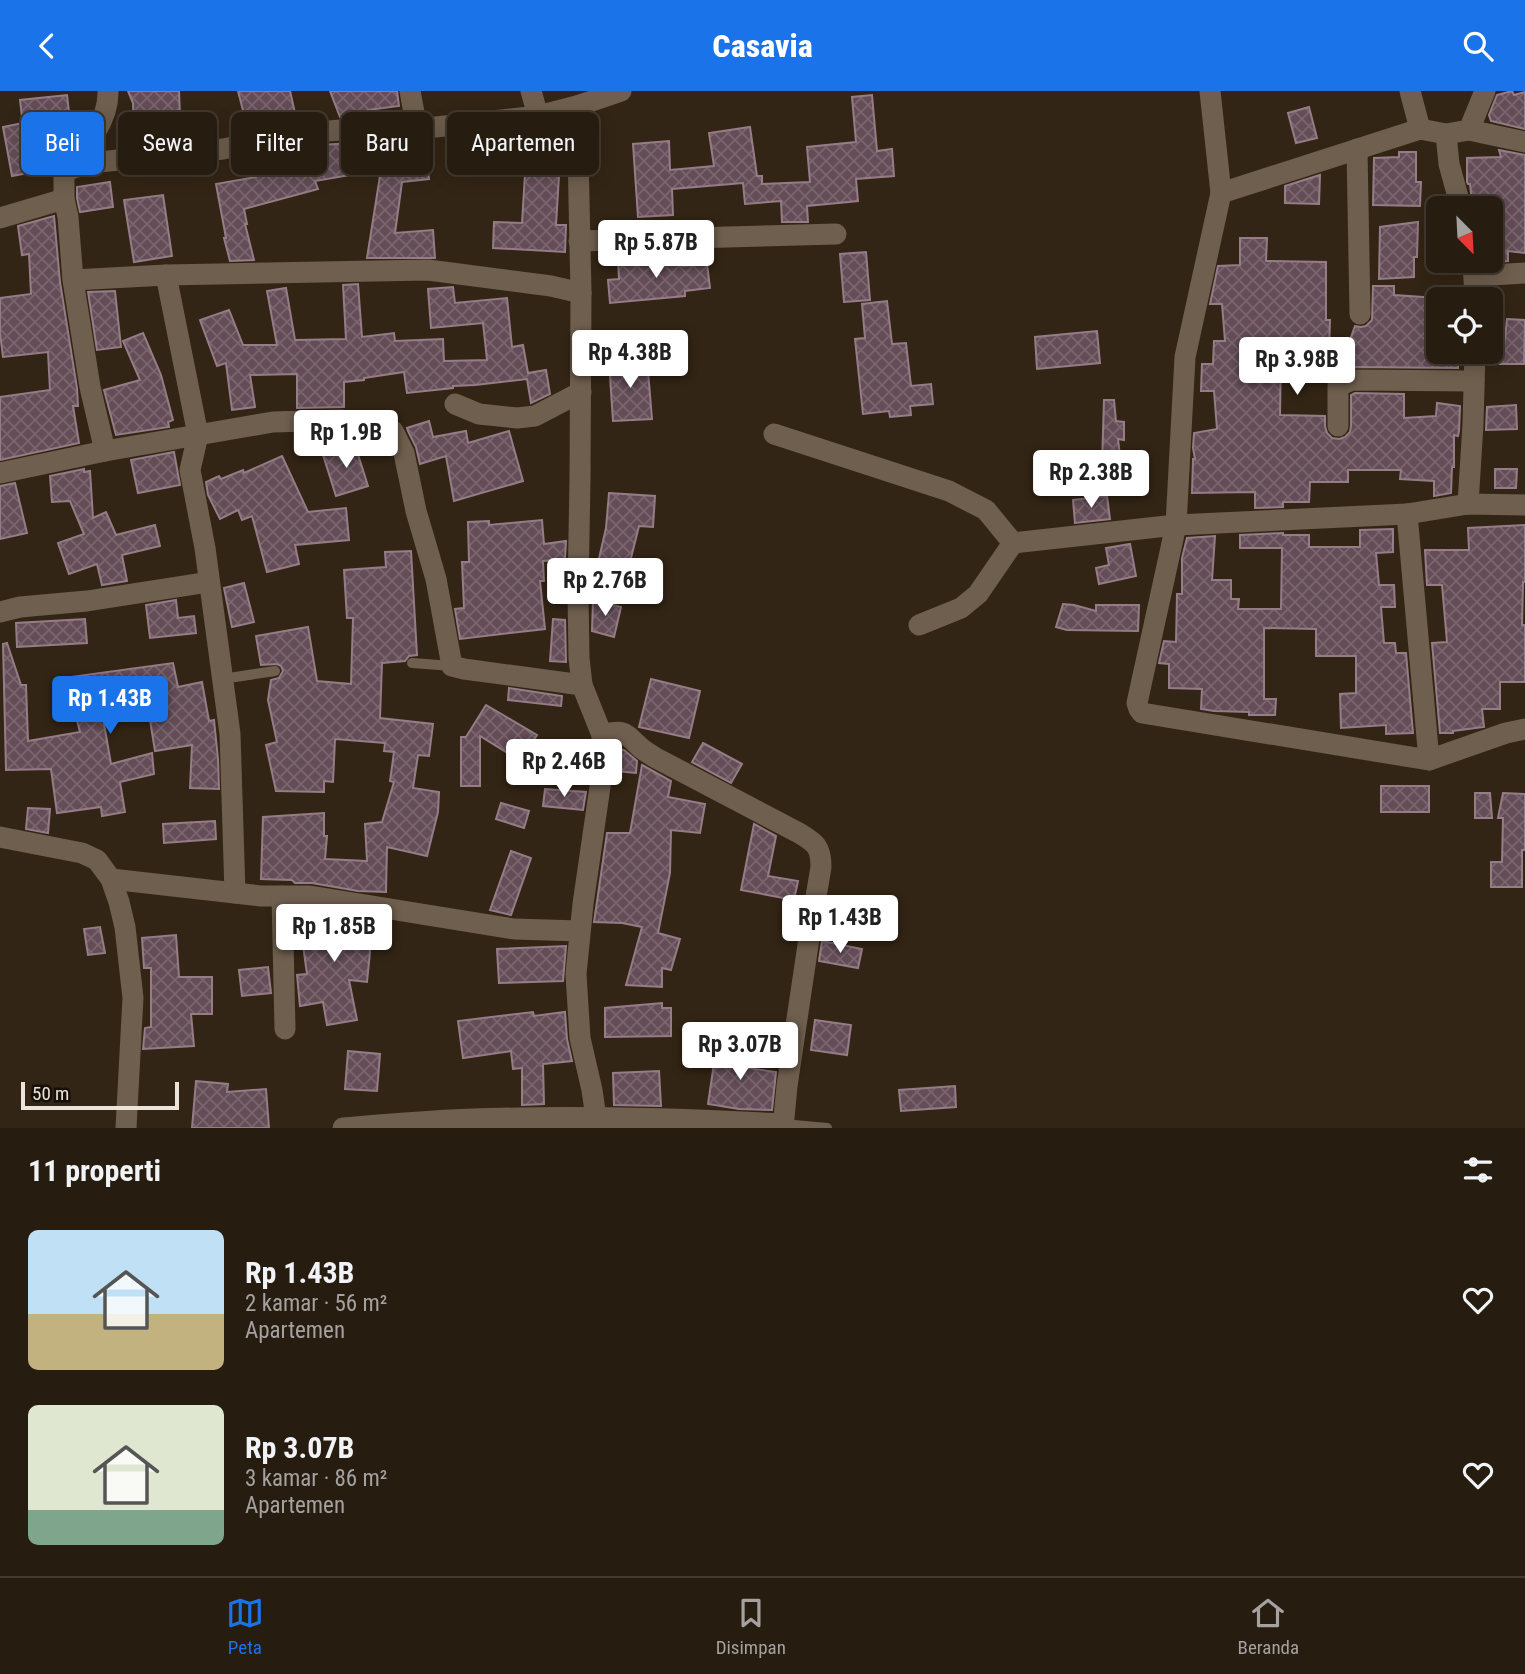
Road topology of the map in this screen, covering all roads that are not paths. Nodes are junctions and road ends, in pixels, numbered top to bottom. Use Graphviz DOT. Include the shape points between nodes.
graph roads {
  1 [pos="108,91"];
  2 [pos="410,91"];
  3 [pos="531,91"];
  4 [pos="621,91"];
  5 [pos="1210,91"];
  6 [pos="1410,91"];
  7 [pos="1485,91"];
  8 [pos="577,106"];
  9 [pos="104,112"];
  10 [pos="414,112"];
  11 [pos="537,112"];
  12 [pos="554,112"];
  13 [pos="1420,129"];
  14 [pos="341,130"];
  15 [pos="1469,130"];
  16 [pos="1446,134"];
  17 [pos="1525,142"];
  18 [pos="1357,149"];
  19 [pos="104,162"];
  20 [pos="64,175"];
  21 [pos="1221,193"];
  22 [pos="1458,196"];
  23 [pos="64,199"];
  24 [pos="0,218"];
  25 [pos="836,234"];
  26 [pos="579,241"];
  27 [pos="1503,271"];
  28 [pos="1525,273"];
  29 [pos="166,275"];
  30 [pos="73,280"];
  31 [pos="581,293"];
  32 [pos="1360,314"];
  33 [pos="1475,364"];
  34 [pos="1474,381"];
  35 [pos="581,392"];
  36 [pos="455,404"];
  37 [pos="1338,426"];
  38 [pos="774,434"];
  39 [pos="198,435"];
  40 [pos="105,451"];
  41 [pos="0,473"];
  42 [pos="1468,504"];
  43 [pos="1525,505"];
  44 [pos="1407,514"];
  45 [pos="1176,525"];
  46 [pos="1013,543"];
  47 [pos="209,582"];
  48 [pos="0,612"];
  49 [pos="919,625"];
  50 [pos="412,663"];
  51 [pos="452,666"];
  52 [pos="275,671"];
  53 [pos="222,679"];
  54 [pos="582,685"];
  55 [pos="1525,729"];
  56 [pos="602,736"];
  57 [pos="1429,760"];
  58 [pos="0,837"];
  59 [pos="111,879"];
  60 [pos="235,893"];
  61 [pos="282,896"];
  62 [pos="580,931"];
  63 [pos="285,1029"];
  64 [pos="596,1123"];
  65 [pos="654,1123"];
  66 [pos="783,1126"];
  67 [pos="126,1128"];
  68 [pos="343,1128"];
  69 [pos="827,1128"];
  1 -- 9 [label="street"];
  2 -- 10 [label="street"];
  3 -- 11 [label="street"];
  4 -- 8 [label="street"];
  5 -- 21 [label="street"];
  6 -- 13 [label="street"];
  7 -- 15 [label="street"];
  8 -- 12 [label="street"];
  8 -- 26 [label="street"];
  13 -- 16 [label="street"];
  13 -- 18 [label="street"];
  14 -- 19 [label="street"];
  15 -- 16 [label="street"];
  15 -- 17 [label="street"];
  16 -- 22 [label="street"];
  18 -- 21 [label="street"];
  18 -- 32 [label="street"];
  20 -- 23 [label="street"];
  21 -- 45 [label="street" via="1185,357"];
  23 -- 24 [label="street"];
  23 -- 30 [label="street"];
  25 -- 26 [label="street"];
  26 -- 31 [label="street"];
  27 -- 28 [label="street"];
  29 -- 30 [label="street"];
  29 -- 31 [label="street" via="428,270"];
  29 -- 39 [label="street"];
  30 -- 40 [label="street"];
  31 -- 35 [label="street"];
  33 -- 34 [label="street"];
  34 -- 37 [label="street" via="1344,381 1338,386"];
  34 -- 42 [label="street"];
  35 -- 36 [label="street" via="526,417 479,414"];
  35 -- 54 [label="street" via="578,604"];
  38 -- 46 [label="street" via="949,491 986,510"];
  39 -- 40 [label="street"];
  39 -- 47 [label="street" via="190,470"];
  39 -- 51 [label="street" via="273,422 342,421 393,431 404,453 436,579"];
  40 -- 41 [label="street"];
  42 -- 43 [label="street"];
  42 -- 44 [label="street"];
  44 -- 45 [label="street"];
  44 -- 57 [label="street"];
  45 -- 46 [label="street"];
  45 -- 57 [label="street" via="1137,703 1142,713"];
  46 -- 49 [label="street" via="978,594 961,608"];
  47 -- 48 [label="street"];
  47 -- 53 [label="street"];
  50 -- 51 [label="lane"];
  51 -- 54 [label="street"];
  52 -- 53 [label="lane"];
  53 -- 60 [label="street" via="230,734"];
  54 -- 56 [label="street"];
  55 -- 57 [label="street"];
  56 -- 62 [label="street" via="602,772"];
  56 -- 66 [label="street" via="614,732 629,735 656,758 818,846 821,867"];
  58 -- 59 [label="street" via="82,853 97,860"];
  59 -- 60 [label="street"];
  59 -- 67 [label="street" via="125,927 134,998"];
  60 -- 61 [label="street"];
  61 -- 62 [label="street" via="337,899 514,929"];
  61 -- 63 [label="street"];
  62 -- 64 [label="street" via="576,996"];
  64 -- 65 [label="street"];
  64 -- 68 [label="street" via="451,1120"];
  65 -- 66 [label="street"];
  66 -- 69 [label="lane"];
}
